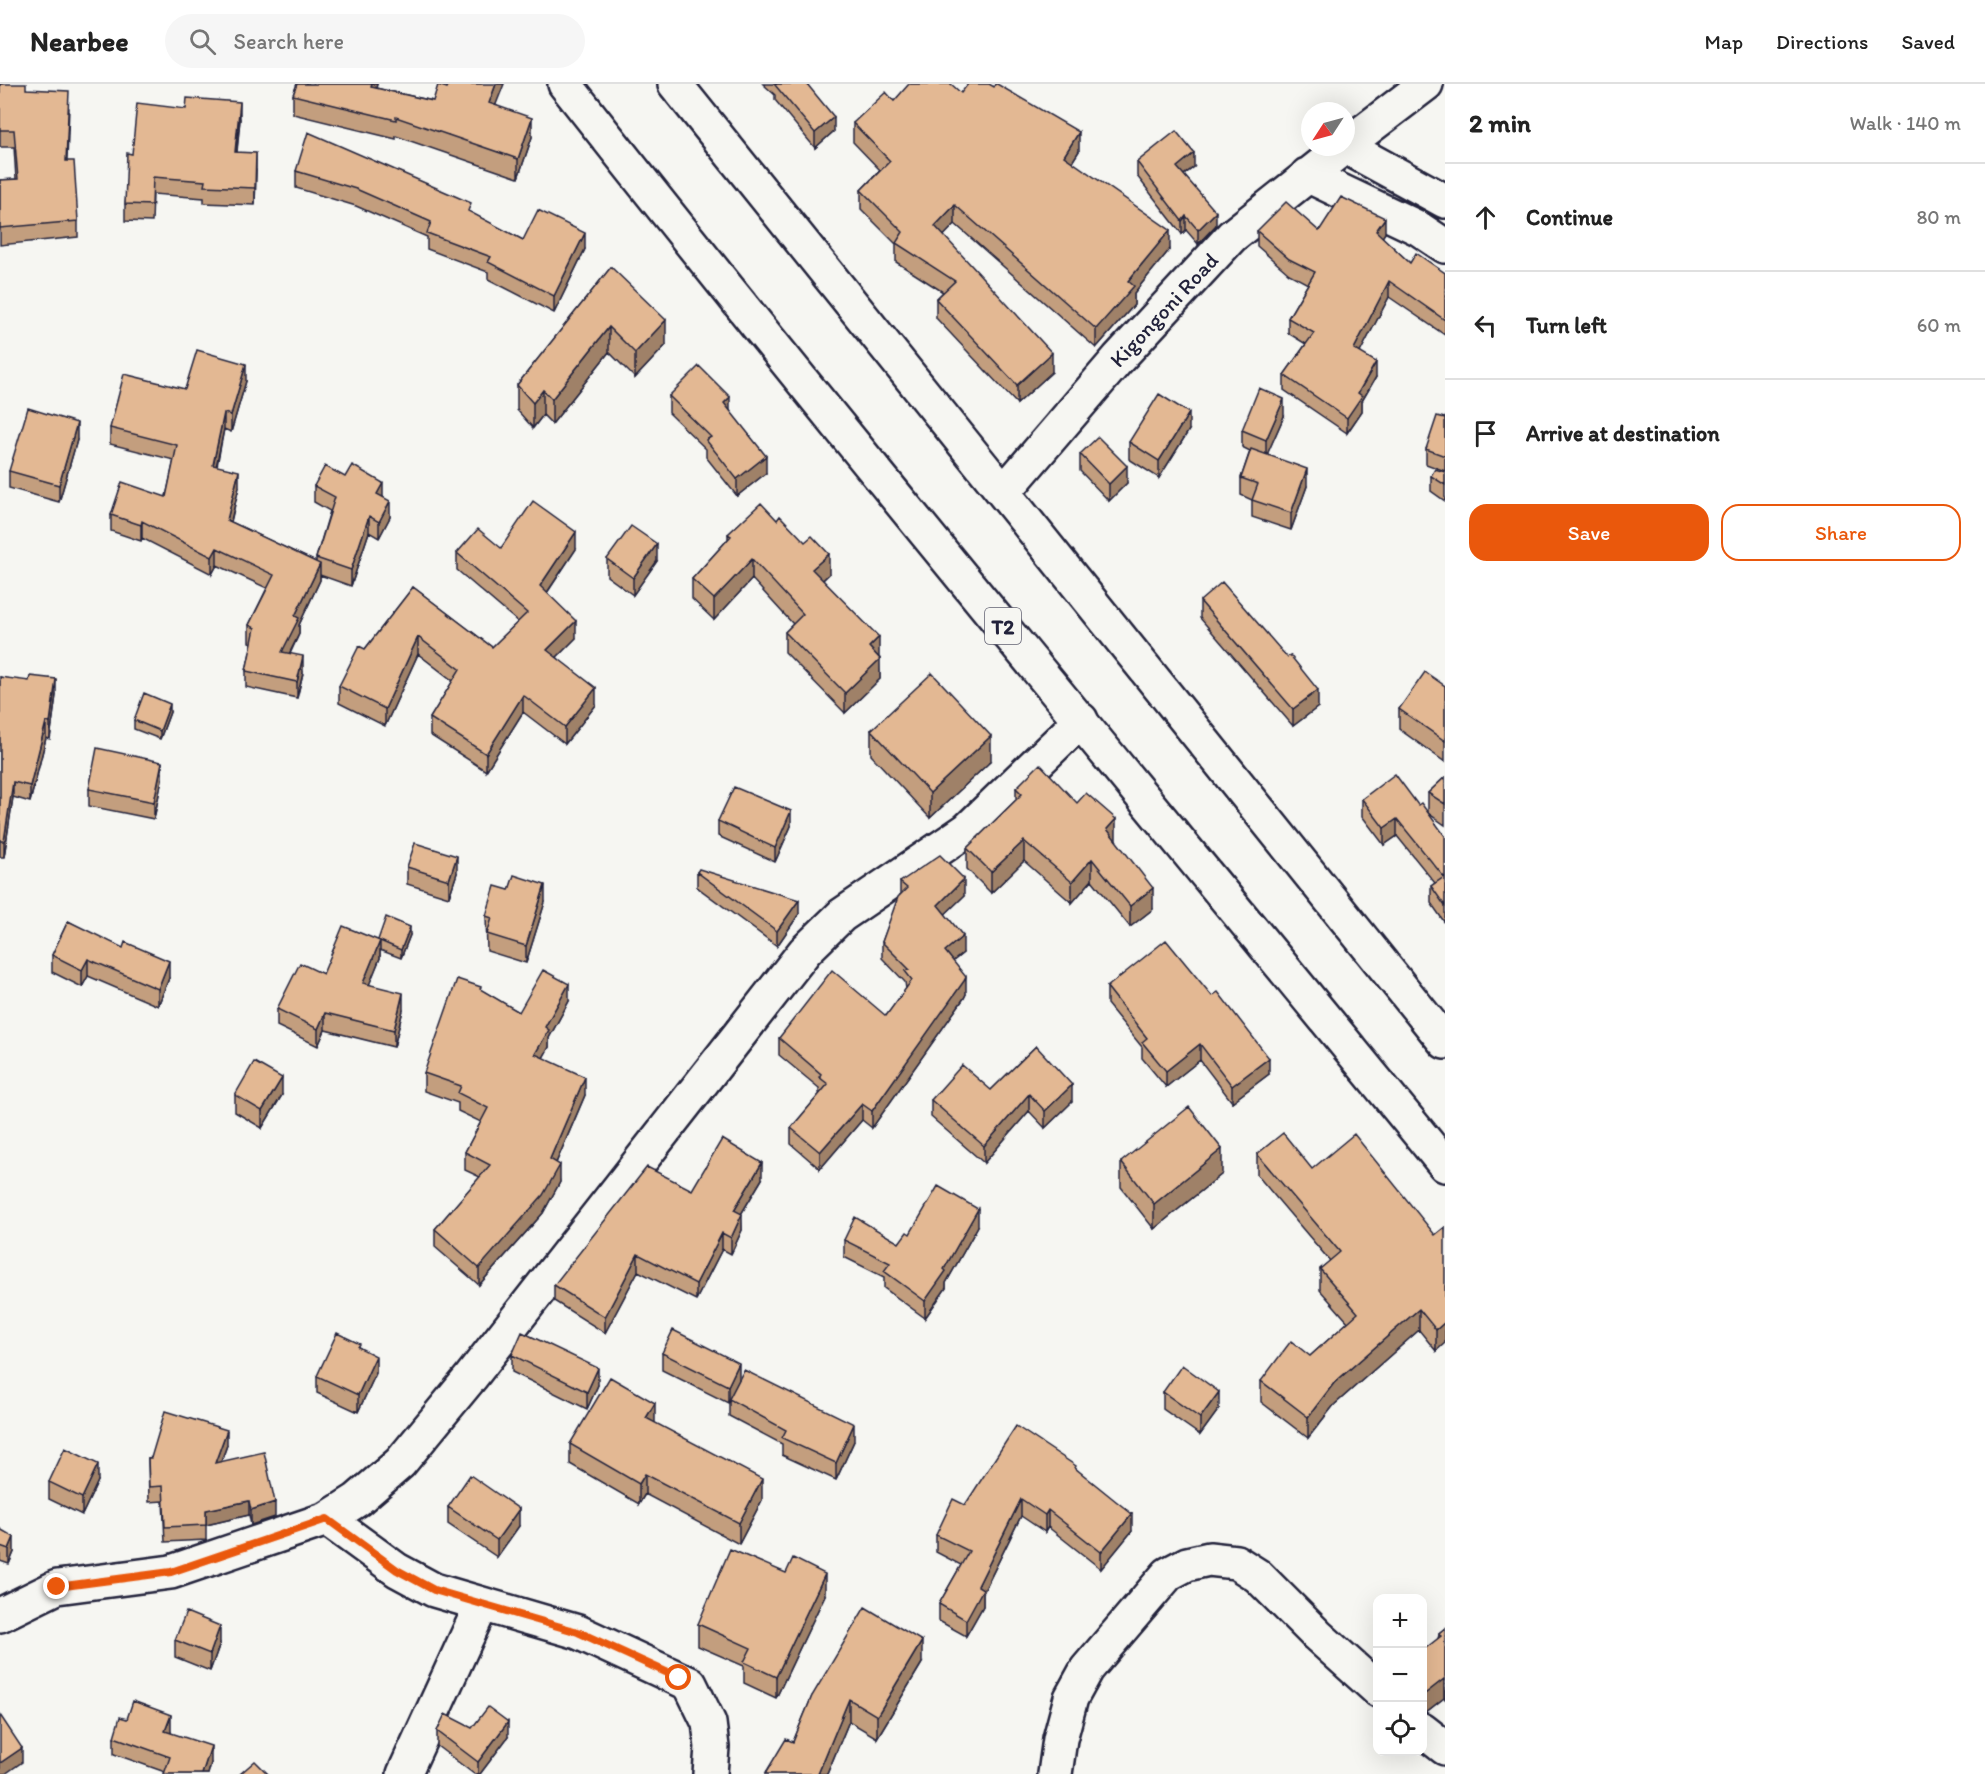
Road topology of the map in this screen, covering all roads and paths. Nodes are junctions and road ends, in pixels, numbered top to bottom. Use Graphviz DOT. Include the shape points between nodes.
graph roads {
  1 [pos="565,84"];
  2 [pos="675,84"];
  3 [pos="1426,84"];
  4 [pos="1355,138"];
  5 [pos="1355,152"];
  6 [pos="1332,156"];
  7 [pos="1307,175"];
  8 [pos="1445,201"];
  9 [pos="1445,246"];
  10 [pos="1004,492"];
  11 [pos="1081,720"];
  12 [pos="1445,1042"];
  13 [pos="1445,1165"];
  14 [pos="327,1519"];
  15 [pos="482,1604"];
  16 [pos="0,1615"];
  17 [pos="1373,1686"];
  18 [pos="1427,1734"];
  19 [pos="1445,1748"];
  20 [pos="404,1774"];
  21 [pos="710,1774"];
  22 [pos="1055,1774"];
  1 -- 11 [label="main road, T2" via="919,528"];
  2 -- 10 [label="main road"];
  3 -- 4 [label="main road, Kigongoni Road"];
  5 -- 8 [label="main road"];
  6 -- 7 [label="main road, Kigongoni Road"];
  7 -- 9 [label="main road" via="1418,228"];
  7 -- 10 [label="main road, Kigongoni Road" via="1232,236 1118,359"];
  10 -- 12 [label="main road"];
  11 -- 13 [label="main road, T2"];
  11 -- 14 [label="main road" via="967,830 842,915 805,951 400,1463 357,1500"];
  14 -- 15 [label="main road" via="416,1582"];
  14 -- 16 [label="main road" via="171,1572 57,1587"];
  15 -- 20 [label="main road"];
  15 -- 21 [label="main road" via="578,1632 690,1684 709,1723"];
  17 -- 22 [label="main road" via="1258,1576 1236,1562 1209,1559 1187,1564 1168,1574 1087,1669 1071,1698"];
  18 -- 19 [label="main road"];
}
